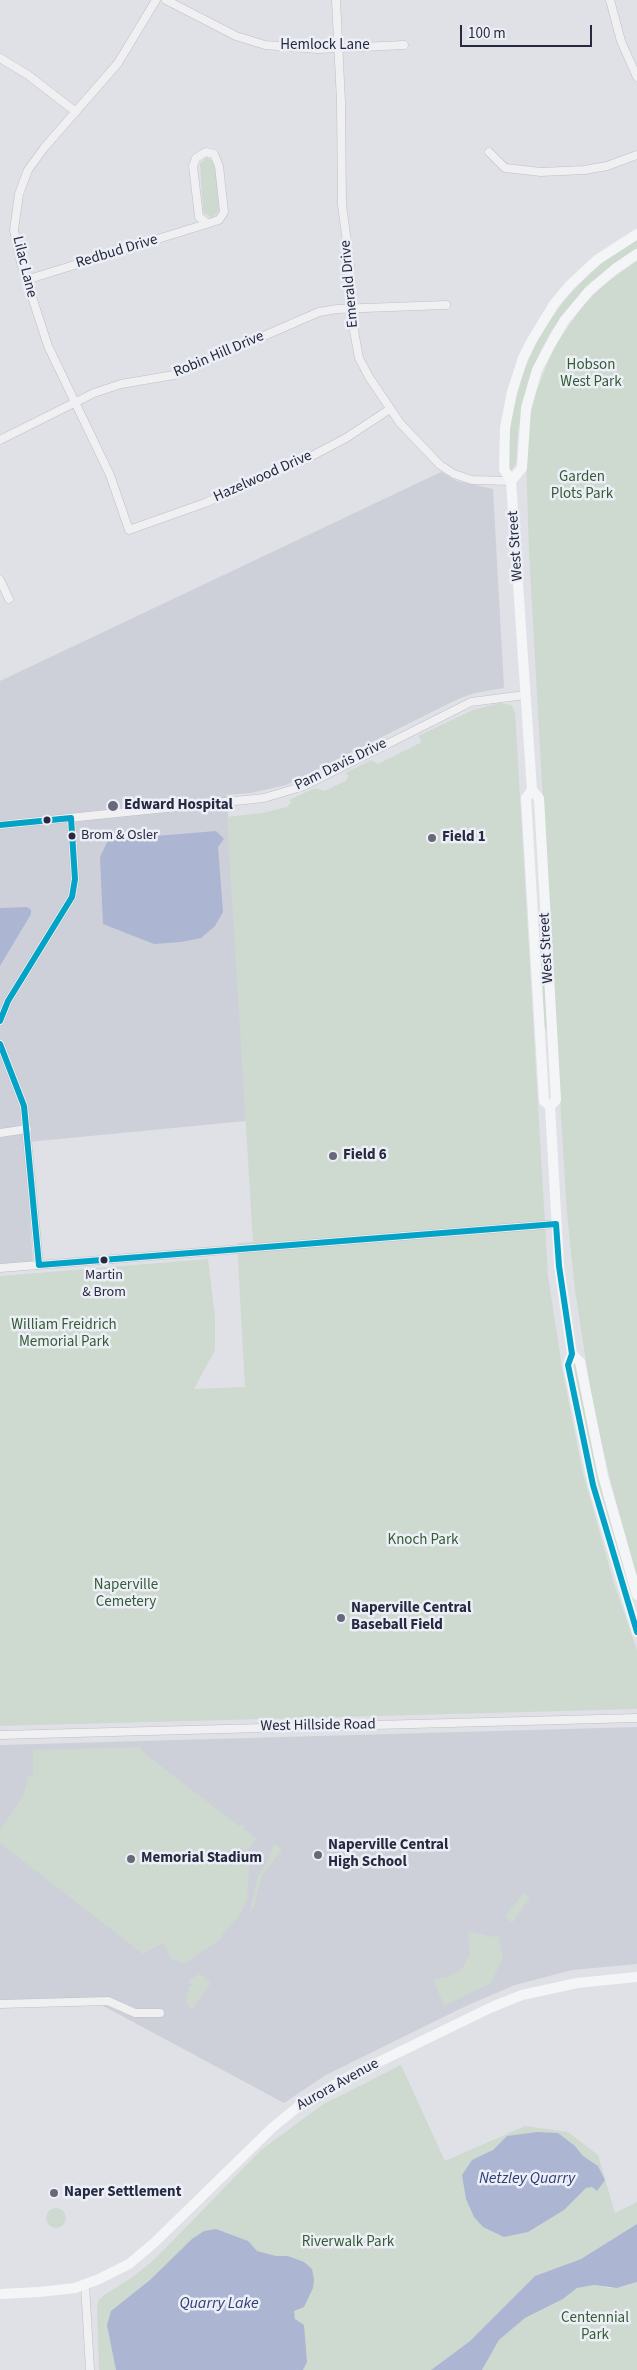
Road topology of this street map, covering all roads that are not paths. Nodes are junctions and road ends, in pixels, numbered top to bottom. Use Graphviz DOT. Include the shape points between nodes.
graph roads {
  1 [pos="156,0"];
  2 [pos="166,0"];
  3 [pos="336,0"];
  4 [pos="610,0"];
  5 [pos="404,45"];
  6 [pos="339,48"];
  7 [pos="0,58"];
  8 [pos="637,77"];
  9 [pos="76,112"];
  10 [pos="489,152"];
  11 [pos="637,155"];
  12 [pos="207,223"];
  13 [pos="637,234"];
  14 [pos="637,254"];
  15 [pos="26,280"];
  16 [pos="446,305"];
  17 [pos="353,308"];
  18 [pos="75,403"];
  19 [pos="390,409"];
  20 [pos="0,440"];
  21 [pos="511,480"];
  22 [pos="129,530"];
  23 [pos="0,580"];
  24 [pos="9,599"];
  25 [pos="525,695"];
  26 [pos="71,818"];
  27 [pos="0,825"];
  28 [pos="0,1021"];
  29 [pos="0,1044"];
  30 [pos="27,1129"];
  31 [pos="0,1133"];
  32 [pos="556,1224"];
  33 [pos="39,1265"];
  34 [pos="0,1268"];
  35 [pos="572,1354"];
  36 [pos="637,1595"];
  37 [pos="637,1632"];
  38 [pos="637,1718"];
  39 [pos="0,1735"];
  40 [pos="637,1977"];
  41 [pos="0,2004"];
  42 [pos="160,2013"];
  43 [pos="85,2284"];
  44 [pos="0,2294"];
  45 [pos="90,2370"];
  1 -- 9 [label="street, Lilac Lane" via="118,63"];
  2 -- 6 [label="street, Hemlock Lane" via="253,42 281,47"];
  3 -- 6 [label="street, Emerald Drive"];
  4 -- 8 [label="street" via="621,41"];
  5 -- 6 [label="street, Hemlock Lane"];
  6 -- 17 [label="street, Emerald Drive" via="341,178"];
  7 -- 9 [label="street"];
  9 -- 15 [label="street, Lilac Lane" via="36,157 19,194 14,230"];
  10 -- 11 [label="street" via="505,168 541,172 584,170"];
  12 -- 12 [label="street, Redbud Drive" via="219,220 224,212 218,161 214,154 206,152 196,158 193,166 199,216"];
  12 -- 15 [label="street, Redbud Drive"];
  13 -- 21 [label="street, West Street" via="597,260 570,285 531,342 517,375 505,428 504,469"];
  14 -- 21 [label="street" via="589,291 553,340 537,370 526,408 522,468"];
  15 -- 18 [label="street, Lilac Lane" via="48,346"];
  16 -- 17 [label="street, Robin Hill Drive"];
  17 -- 18 [label="street, Robin Hill Drive" via="319,312 184,372 110,387"];
  17 -- 19 [label="street, Emerald Drive" via="359,358"];
  18 -- 20 [label="street, Robin Hill Drive"];
  18 -- 22 [label="street, Lilac Lane" via="110,475"];
  19 -- 21 [label="street, Emerald Drive" via="410,435 447,470 472,480"];
  19 -- 22 [label="street, Hazelwood Drive" via="308,458"];
  21 -- 25 [label="street, West Street"];
  23 -- 24 [label="street"];
  25 -- 26 [label="street, Pam Davis Drive" via="471,702 304,786 264,798"];
  25 -- 32 [label="street, West Street" via="532,790 526,798 544,1101 550,1106"];
  26 -- 27 [label="street, Pam Davis Drive"];
  26 -- 28 [label="street" via="75,879 72,897 8,1001"];
  29 -- 30 [label="street" via="20,1093"];
  30 -- 31 [label="street"];
  30 -- 33 [label="street"];
  32 -- 33 [label="street"];
  32 -- 35 [label="street, West Street"];
  33 -- 34 [label="street"];
  35 -- 36 [label="street, West Street" via="580,1362 603,1476"];
  35 -- 37 [label="street, West Street" via="568,1365 587,1459"];
  38 -- 39 [label="street, West Hillside Road"];
  40 -- 43 [label="street, Aurora Avenue" via="576,1983 522,1995 335,2083 272,2128 139,2256"];
  41 -- 42 [label="street" via="108,2001 135,2013"];
  43 -- 44 [label="street, Aurora Avenue" via="39,2292"];
  43 -- 45 [label="street"];
}
